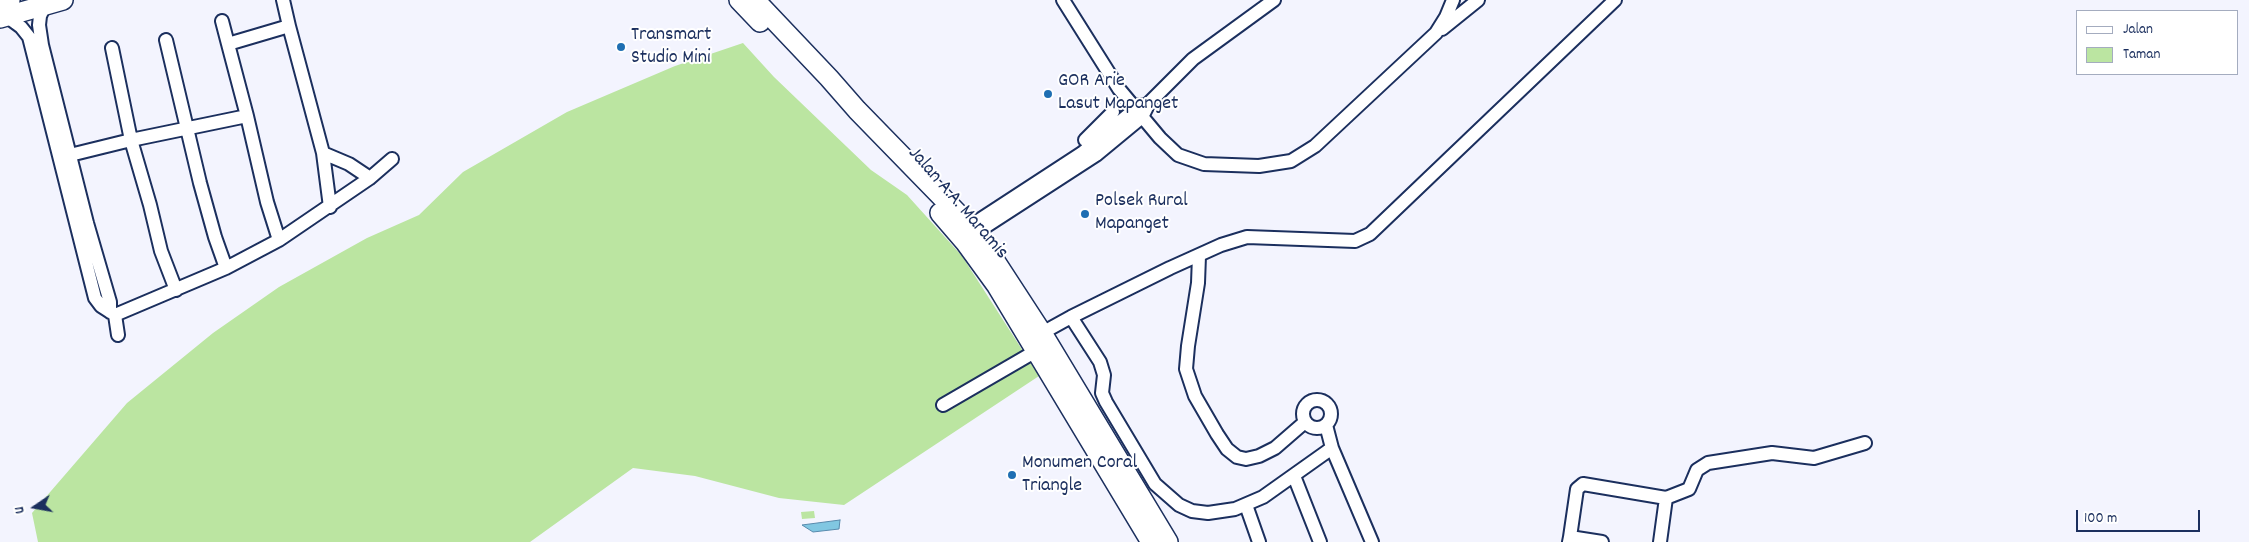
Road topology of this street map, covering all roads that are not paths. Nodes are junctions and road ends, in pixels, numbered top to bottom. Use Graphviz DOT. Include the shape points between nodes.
graph roads {
  1 [pos="283,0"];
  2 [pos="739,0"];
  3 [pos="755,0"];
  4 [pos="1063,0"];
  5 [pos="1274,0"];
  6 [pos="1453,0"];
  7 [pos="1478,0"];
  8 [pos="1615,0"];
  9 [pos="54,2"];
  10 [pos="4,9"];
  11 [pos="222,21"];
  12 [pos="39,25"];
  13 [pos="289,26"];
  14 [pos="23,29"];
  15 [pos="1436,33"];
  16 [pos="166,40"];
  17 [pos="228,44"];
  18 [pos="112,48"];
  19 [pos="1113,112"];
  20 [pos="1138,113"];
  21 [pos="248,116"];
  22 [pos="188,128"];
  23 [pos="59,133"];
  24 [pos="131,140"];
  25 [pos="323,153"];
  26 [pos="70,156"];
  27 [pos="392,159"];
  28 [pos="1048,176"];
  29 [pos="370,178"];
  30 [pos="72,183"];
  31 [pos="330,207"];
  32 [pos="967,234"];
  33 [pos="279,240"];
  34 [pos="1199,256"];
  35 [pos="226,268"];
  36 [pos="176,290"];
  37 [pos="113,314"];
  38 [pos="1071,317"];
  39 [pos="1042,333"];
  40 [pos="118,335"];
  41 [pos="1036,351"];
  42 [pos="943,405"];
  43 [pos="1110,411"];
  44 [pos="1094,421"];
  45 [pos="1305,422"];
  46 [pos="1326,425"];
  47 [pos="1866,443"];
  48 [pos="1332,448"];
  49 [pos="1294,476"];
  50 [pos="1666,498"];
  51 [pos="1246,506"];
  52 [pos="1569,539"];
  53 [pos="1151,542"];
  54 [pos="1168,542"];
  55 [pos="1259,542"];
  56 [pos="1320,542"];
  57 [pos="1372,542"];
  58 [pos="1602,542"];
  59 [pos="1660,542"];
  1 -- 13 [label="street"];
  2 -- 32 [label="highway, Jalan A.A. Maramis"];
  3 -- 32 [label="highway"];
  4 -- 20 [label="street" via="1102,64"];
  5 -- 20 [label="street" via="1206,48"];
  6 -- 15 [label="street"];
  7 -- 15 [label="street"];
  8 -- 34 [label="street" via="1370,234 1355,241 1247,237"];
  9 -- 10 [label="highway"];
  9 -- 12 [label="street" via="40,16"];
  10 -- 14 [label="street"];
  11 -- 17 [label="street"];
  12 -- 14 [label="street"];
  12 -- 23 [label="street"];
  13 -- 17 [label="street"];
  13 -- 25 [label="street"];
  14 -- 23 [label="street"];
  15 -- 20 [label="street" via="1315,146 1291,162 1259,166 1204,164 1178,155"];
  16 -- 22 [label="street"];
  17 -- 21 [label="street"];
  18 -- 24 [label="street"];
  19 -- 28 [label="street" via="1084,141 1046,167"];
  20 -- 28 [label="street"];
  20 -- 32 [label="street" via="1088,160"];
  21 -- 22 [label="street"];
  21 -- 33 [label="street"];
  22 -- 24 [label="street"];
  22 -- 35 [label="street"];
  23 -- 26 [label="street"];
  23 -- 30 [label="street"];
  24 -- 26 [label="street"];
  24 -- 36 [label="street" via="161,251"];
  25 -- 29 [label="street"];
  25 -- 31 [label="street"];
  26 -- 30 [label="street"];
  27 -- 29 [label="street"];
  28 -- 32 [label="street"];
  29 -- 31 [label="street"];
  30 -- 37 [label="street"];
  31 -- 33 [label="street"];
  32 -- 39 [label="highway" via="992,256"];
  32 -- 41 [label="highway, Jalan A.A. Maramis"];
  33 -- 35 [label="street"];
  34 -- 38 [label="street"];
  34 -- 45 [label="street" via="1186,369 1195,396 1217,434 1227,449 1246,459 1275,448"];
  35 -- 36 [label="street"];
  36 -- 37 [label="street"];
  37 -- 40 [label="street"];
  38 -- 39 [label="street"];
  38 -- 43 [label="street" via="1100,362 1104,375 1102,393"];
  39 -- 44 [label="highway"];
  41 -- 42 [label="street"];
  41 -- 53 [label="highway, Jalan A.A. Maramis"];
  43 -- 44 [label="street"];
  43 -- 51 [label="street" via="1155,484 1179,505 1208,513"];
  44 -- 54 [label="highway"];
  45 -- 46 [label="street" via="1315,428"];
  45 -- 46 [label="street" via="1303,411 1306,405 1316,400 1330,409 1330,420"];
  46 -- 48 [label="street"];
  47 -- 50 [label="street" via="1814,458 1772,453 1708,463 1697,470 1689,489"];
  48 -- 49 [label="street"];
  48 -- 57 [label="street"];
  49 -- 51 [label="street"];
  49 -- 56 [label="street"];
  50 -- 52 [label="street" via="1583,484 1577,489"];
  50 -- 59 [label="street"];
  51 -- 55 [label="street"];
  52 -- 58 [label="street"];
}
